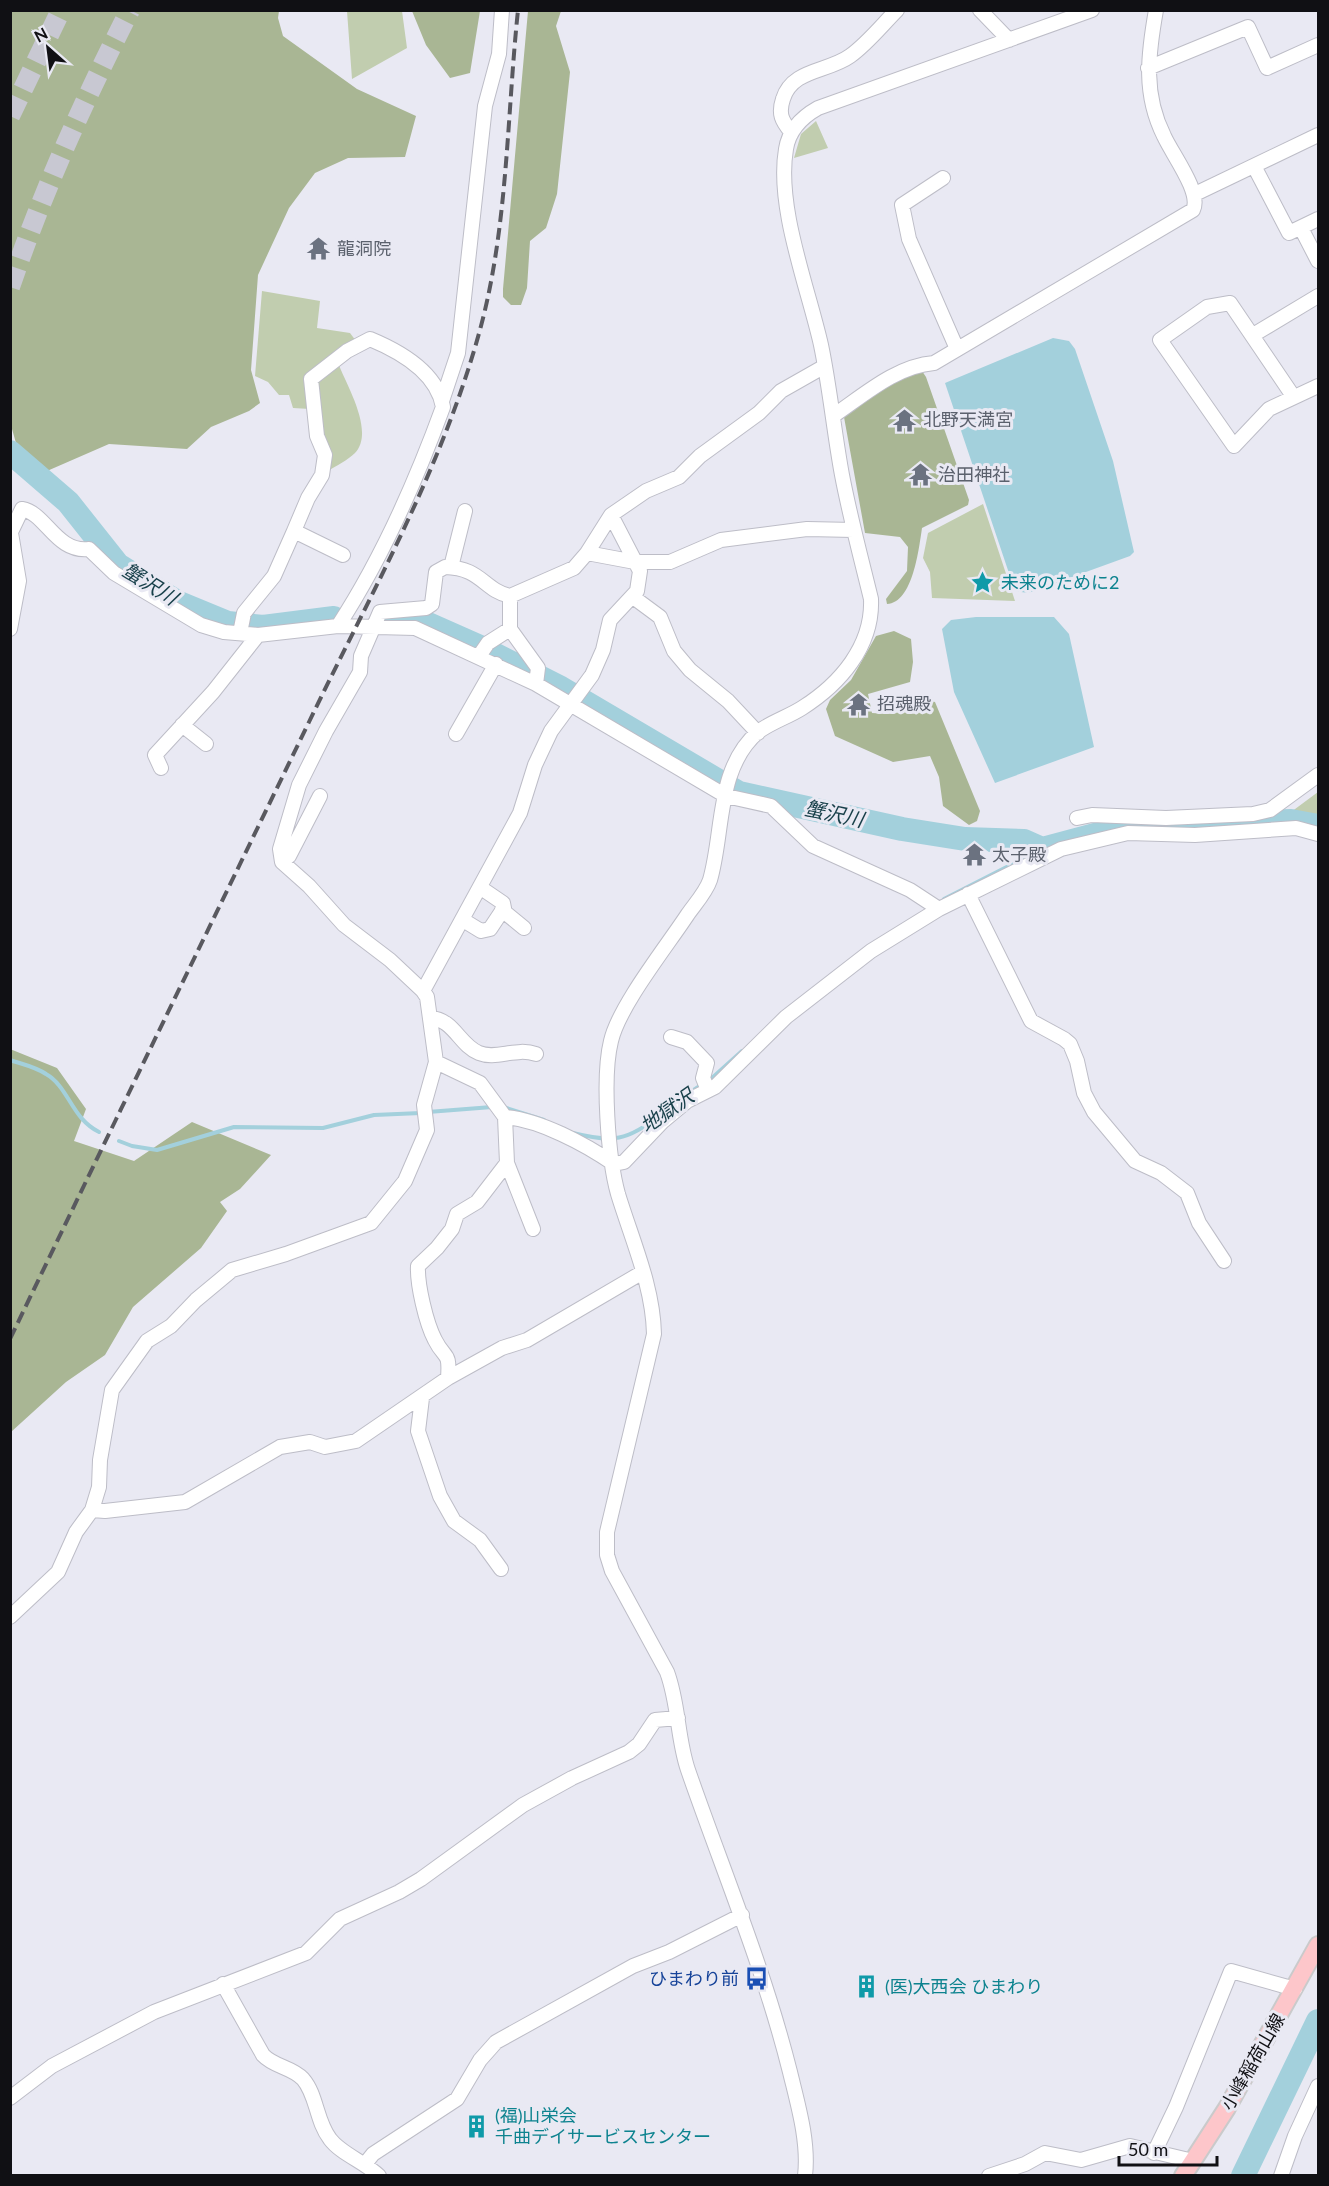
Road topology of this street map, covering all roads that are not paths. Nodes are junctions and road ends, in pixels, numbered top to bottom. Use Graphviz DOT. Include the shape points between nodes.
graph roads {
  1 [pos="501,10"];
  2 [pos="897,10"];
  3 [pos="980,10"];
  4 [pos="1092,10"];
  5 [pos="1155,10"];
  6 [pos="1009,40"];
  7 [pos="1318,45"];
  8 [pos="1148,68"];
  9 [pos="791,132"];
  10 [pos="1318,135"];
  11 [pos="1254,166"];
  12 [pos="943,178"];
  13 [pos="1196,194"];
  14 [pos="1318,219"];
  15 [pos="1301,228"];
  16 [pos="1318,261"];
  17 [pos="1318,296"];
  18 [pos="1253,335"];
  19 [pos="957,349"];
  20 [pos="825,366"];
  21 [pos="1318,386"];
  22 [pos="1293,396"];
  23 [pos="442,401"];
  24 [pos="833,416"];
  25 [pos="465,511"];
  26 [pos="611,515"];
  27 [pos="854,530"];
  28 [pos="294,531"];
  29 [pos="11,533"];
  30 [pos="587,553"];
  31 [pos="343,555"];
  32 [pos="635,562"];
  33 [pos="451,567"];
  34 [pos="510,596"];
  35 [pos="633,597"];
  36 [pos="339,626"];
  37 [pos="375,626"];
  38 [pos="10,629"];
  39 [pos="510,629"];
  40 [pos="240,633"];
  41 [pos="258,635"];
  42 [pos="480,656"];
  43 [pos="496,664"];
  44 [pos="537,679"];
  45 [pos="485,684"];
  46 [pos="468,696"];
  47 [pos="574,700"];
  48 [pos="182,725"];
  49 [pos="758,733"];
  50 [pos="456,734"];
  51 [pos="206,744"];
  52 [pos="161,768"];
  53 [pos="1318,775"];
  54 [pos="727,789"];
  55 [pos="320,796"];
  56 [pos="1077,818"];
  57 [pos="1318,834"];
  58 [pos="282,862"];
  59 [pos="481,888"];
  60 [pos="968,894"];
  61 [pos="936,906"];
  62 [pos="502,910"];
  63 [pos="463,920"];
  64 [pos="524,928"];
  65 [pos="423,991"];
  66 [pos="430,1018"];
  67 [pos="671,1038"];
  68 [pos="536,1054"];
  69 [pos="436,1062"];
  70 [pos="708,1090"];
  71 [pos="501,1110"];
  72 [pos="613,1158"];
  73 [pos="507,1163"];
  74 [pos="533,1229"];
  75 [pos="1224,1261"];
  76 [pos="643,1272"];
  77 [pos="448,1378"];
  78 [pos="422,1398"];
  79 [pos="92,1510"];
  80 [pos="501,1569"];
  81 [pos="10,1617"];
  82 [pos="678,1718"];
  83 [pos="742,1915"];
  84 [pos="1318,1945"];
  85 [pos="223,1984"];
  86 [pos="1295,1989"];
  87 [pos="1318,2086"];
  88 [pos="10,2098"];
  89 [pos="1314,2111"];
  90 [pos="1154,2153"];
  91 [pos="1193,2161"];
  92 [pos="365,2163"];
  93 [pos="379,2175"];
  94 [pos="805,2175"];
  95 [pos="988,2175"];
  96 [pos="1183,2175"];
  97 [pos="1281,2175"];
  1 -- 23 [label="street" via="499,54 485,106 458,353"];
  2 -- 9 [label="street" via="850,56 797,79 785,91 781,121"];
  3 -- 6 [label="street"];
  4 -- 6 [label="street"];
  5 -- 8 [label="street"];
  6 -- 9 [label="street" via="818,108 804,116"];
  7 -- 8 [label="street" via="1266,68 1248,27"];
  8 -- 13 [label="street" via="1157,123"];
  9 -- 20 [label="street" via="784,168 789,208"];
  10 -- 11 [label="street"];
  11 -- 13 [label="street"];
  11 -- 15 [label="street" via="1289,233"];
  12 -- 19 [label="street" via="902,205 909,239"];
  13 -- 19 [label="street" via="1193,210 1181,219"];
  14 -- 15 [label="street"];
  15 -- 16 [label="street"];
  17 -- 18 [label="street"];
  18 -- 22 [label="street"];
  18 -- 22 [label="street" via="1230,303 1207,307 1160,340 1234,446 1269,409"];
  19 -- 24 [label="street" via="934,363 915,364"];
  20 -- 24 [label="street"];
  20 -- 26 [label="street" via="781,391 679,477 646,491"];
  21 -- 22 [label="street"];
  23 -- 28 [label="street" via="411,359 370,339 311,379 317,436 325,455 322,475"];
  23 -- 36 [label="street" via="430,442 363,588"];
  24 -- 27 [label="street"];
  25 -- 33 [label="street"];
  26 -- 30 [label="street"];
  26 -- 32 [label="street"];
  27 -- 32 [label="street" via="765,533 721,540 670,562"];
  27 -- 49 [label="street" via="872,616 860,650 829,687"];
  28 -- 31 [label="street"];
  28 -- 40 [label="street" via="274,576 244,613"];
  29 -- 38 [label="street" via="20,581"];
  29 -- 40 [label="street" via="22,509 30,510 75,550 89,549 114,573 201,625"];
  30 -- 32 [label="street"];
  30 -- 34 [label="street" via="574,568"];
  32 -- 35 [label="street" via="640,571"];
  33 -- 34 [label="street" via="470,571 501,594"];
  33 -- 37 [label="street" via="436,572 432,604 426,608 380,612"];
  34 -- 39 [label="street"];
  35 -- 47 [label="street" via="610,620 592,675"];
  35 -- 49 [label="street" via="660,618 674,651 690,670 728,701"];
  36 -- 37 [label="street"];
  36 -- 41 [label="street"];
  37 -- 42 [label="street" via="416,628"];
  37 -- 58 [label="street" via="361,656 360,672 299,785 280,849"];
  39 -- 42 [label="street" via="488,643"];
  39 -- 44 [label="street"];
  40 -- 41 [label="street"];
  41 -- 48 [label="street"];
  42 -- 43 [label="street"];
  43 -- 44 [label="street"];
  43 -- 45 [label="street"];
  44 -- 47 [label="street"];
  45 -- 46 [label="street"];
  45 -- 50 [label="street"];
  47 -- 54 [label="street"];
  47 -- 59 [label="street" via="551,731 520,813"];
  48 -- 51 [label="street"];
  48 -- 52 [label="street" via="155,755"];
  49 -- 54 [label="street" via="743,750"];
  53 -- 56 [label="street" via="1270,810 1253,814"];
  54 -- 61 [label="street" via="771,806 813,846"];
  54 -- 72 [label="street" via="710,882 622,1014 611,1038 606,1062"];
  55 -- 58 [label="street" via="289,856"];
  57 -- 60 [label="street" via="1296,828 1195,835 1128,833 1061,849"];
  58 -- 65 [label="street" via="344,925"];
  59 -- 62 [label="street" via="503,903"];
  59 -- 63 [label="street"];
  60 -- 61 [label="street"];
  60 -- 75 [label="street" via="1031,1021 1070,1044 1084,1093 1094,1112 1135,1161 1161,1173 1187,1193 1199,1223"];
  61 -- 70 [label="street" via="796,1010"];
  62 -- 63 [label="street" via="490,929 481,931"];
  62 -- 64 [label="street"];
  63 -- 65 [label="street"];
  65 -- 66 [label="street"];
  66 -- 68 [label="street" via="440,1019 458,1033 464,1044 481,1054 525,1050"];
  66 -- 69 [label="street"];
  67 -- 70 [label="street" via="687,1042 707,1063 702,1078"];
  69 -- 71 [label="street" via="480,1083"];
  69 -- 79 [label="street" via="425,1112 427,1130 405,1181 371,1223 232,1270 171,1326 147,1341 118,1379 110,1397 99,1487"];
  70 -- 72 [label="street" via="687,1101 624,1162"];
  71 -- 72 [label="street"];
  71 -- 73 [label="street"];
  72 -- 76 [label="street" via="617,1191"];
  73 -- 74 [label="street"];
  73 -- 77 [label="street" via="477,1202 457,1214 452,1229 418,1266 417,1279 435,1340 449,1361"];
  76 -- 77 [label="street" via="528,1340 502,1347"];
  76 -- 82 [label="street" via="654,1310 654,1334 607,1532 607,1555 667,1672"];
  77 -- 78 [label="street"];
  78 -- 79 [label="street" via="356,1441 325,1447 310,1442 280,1447 185,1502"];
  78 -- 80 [label="street" via="418,1431 440,1496 454,1521 480,1540"];
  79 -- 81 [label="street" via="76,1532 58,1572"];
  82 -- 83 [label="street" via="687,1770"];
  82 -- 85 [label="street" via="655,1720 630,1752 523,1805 414,1883 340,1919 306,1953"];
  83 -- 92 [label="street" via="633,1966 496,2042 480,2060 457,2099"];
  83 -- 94 [label="street" via="795,2093 804,2137"];
  84 -- 86 [label="main road, 小峰稲荷山線"];
  85 -- 88 [label="street" via="89,2044 51,2066"];
  85 -- 92 [label="street" via="263,2055 270,2063 302,2078 331,2140"];
  86 -- 90 [label="street" via="1231,1971"];
  86 -- 91 [label="main road, 小峰稲荷山線"];
  87 -- 89 [label="street"];
  89 -- 97 [label="street" via="1295,2136"];
  90 -- 91 [label="street"];
  90 -- 95 [label="street" via="1130,2146 1081,2160 1046,2153"];
  91 -- 96 [label="main road, 小峰稲荷山線"];
  92 -- 93 [label="street"];
}
